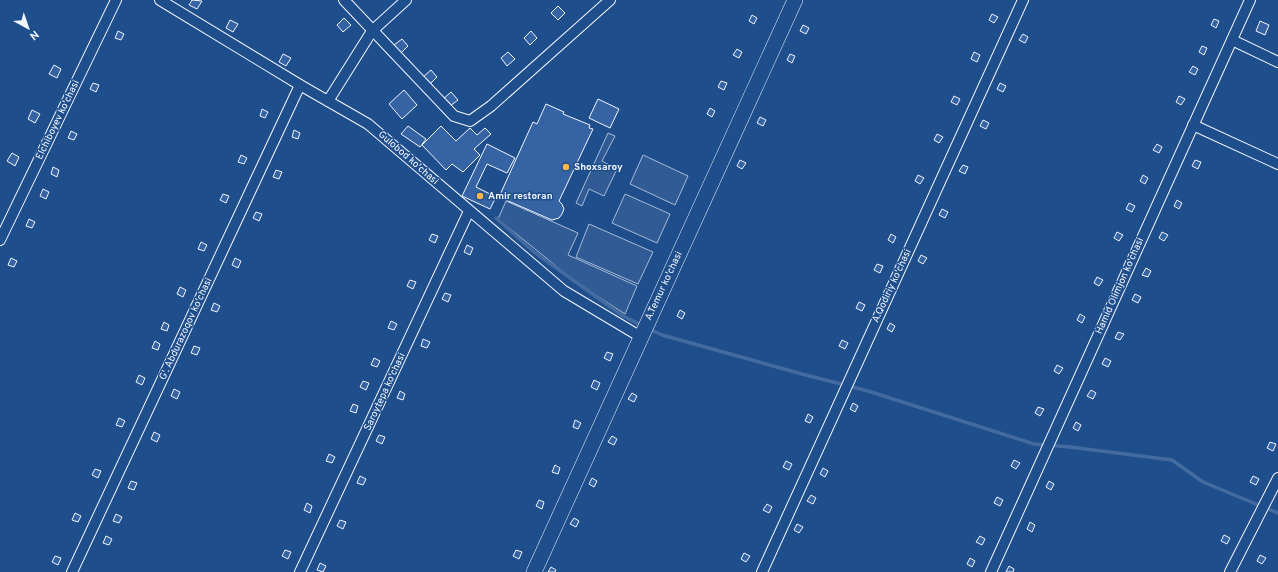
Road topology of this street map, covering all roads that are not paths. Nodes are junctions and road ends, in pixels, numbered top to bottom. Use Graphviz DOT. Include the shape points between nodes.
graph roads {
  1 [pos="116,0"];
  2 [pos="160,0"];
  3 [pos="344,0"];
  4 [pos="406,0"];
  5 [pos="610,0"];
  6 [pos="795,0"];
  7 [pos="1023,0"];
  8 [pos="1250,0"];
  9 [pos="372,31"];
  10 [pos="1232,40"];
  11 [pos="1278,62"];
  12 [pos="300,85"];
  13 [pos="328,101"];
  14 [pos="1193,125"];
  15 [pos="1278,164"];
  16 [pos="469,212"];
  17 [pos="0,240"];
  18 [pos="641,337"];
  19 [pos="1278,478"];
  20 [pos="72,572"];
  21 [pos="300,572"];
  22 [pos="534,572"];
  23 [pos="762,572"];
  24 [pos="991,572"];
  25 [pos="1230,572"];
  1 -- 17 [label="street, Elchiboyev ko'chasi"];
  2 -- 12 [label="street, Gulobod ko'chasi"];
  3 -- 9 [label="street"];
  4 -- 9 [label="street"];
  5 -- 9 [label="street" via="491,106 470,121 454,116"];
  6 -- 18 [label="main road, A.Temur ko'chasi"];
  7 -- 23 [label="street, A.Qodiriy ko'chasi"];
  8 -- 10 [label="street, Hamid Olimjon ko'chasi"];
  9 -- 13 [label="street"];
  10 -- 11 [label="street"];
  10 -- 14 [label="street, Hamid Olimjon ko'chasi"];
  12 -- 13 [label="street, Gulobod ko'chasi"];
  12 -- 20 [label="street, G'. Abdurazoqov ko'chasi"];
  13 -- 16 [label="street, Gulobod ko'chasi" via="368,124"];
  14 -- 15 [label="street"];
  14 -- 24 [label="street, Hamid Olimjon ko'chasi"];
  16 -- 18 [label="street, Gulobod ko'chasi" via="564,291"];
  16 -- 21 [label="street, Saroytepa ko'chasi"];
  18 -- 22 [label="main road, A.Temur ko'chasi"];
  19 -- 25 [label="street"];
}
